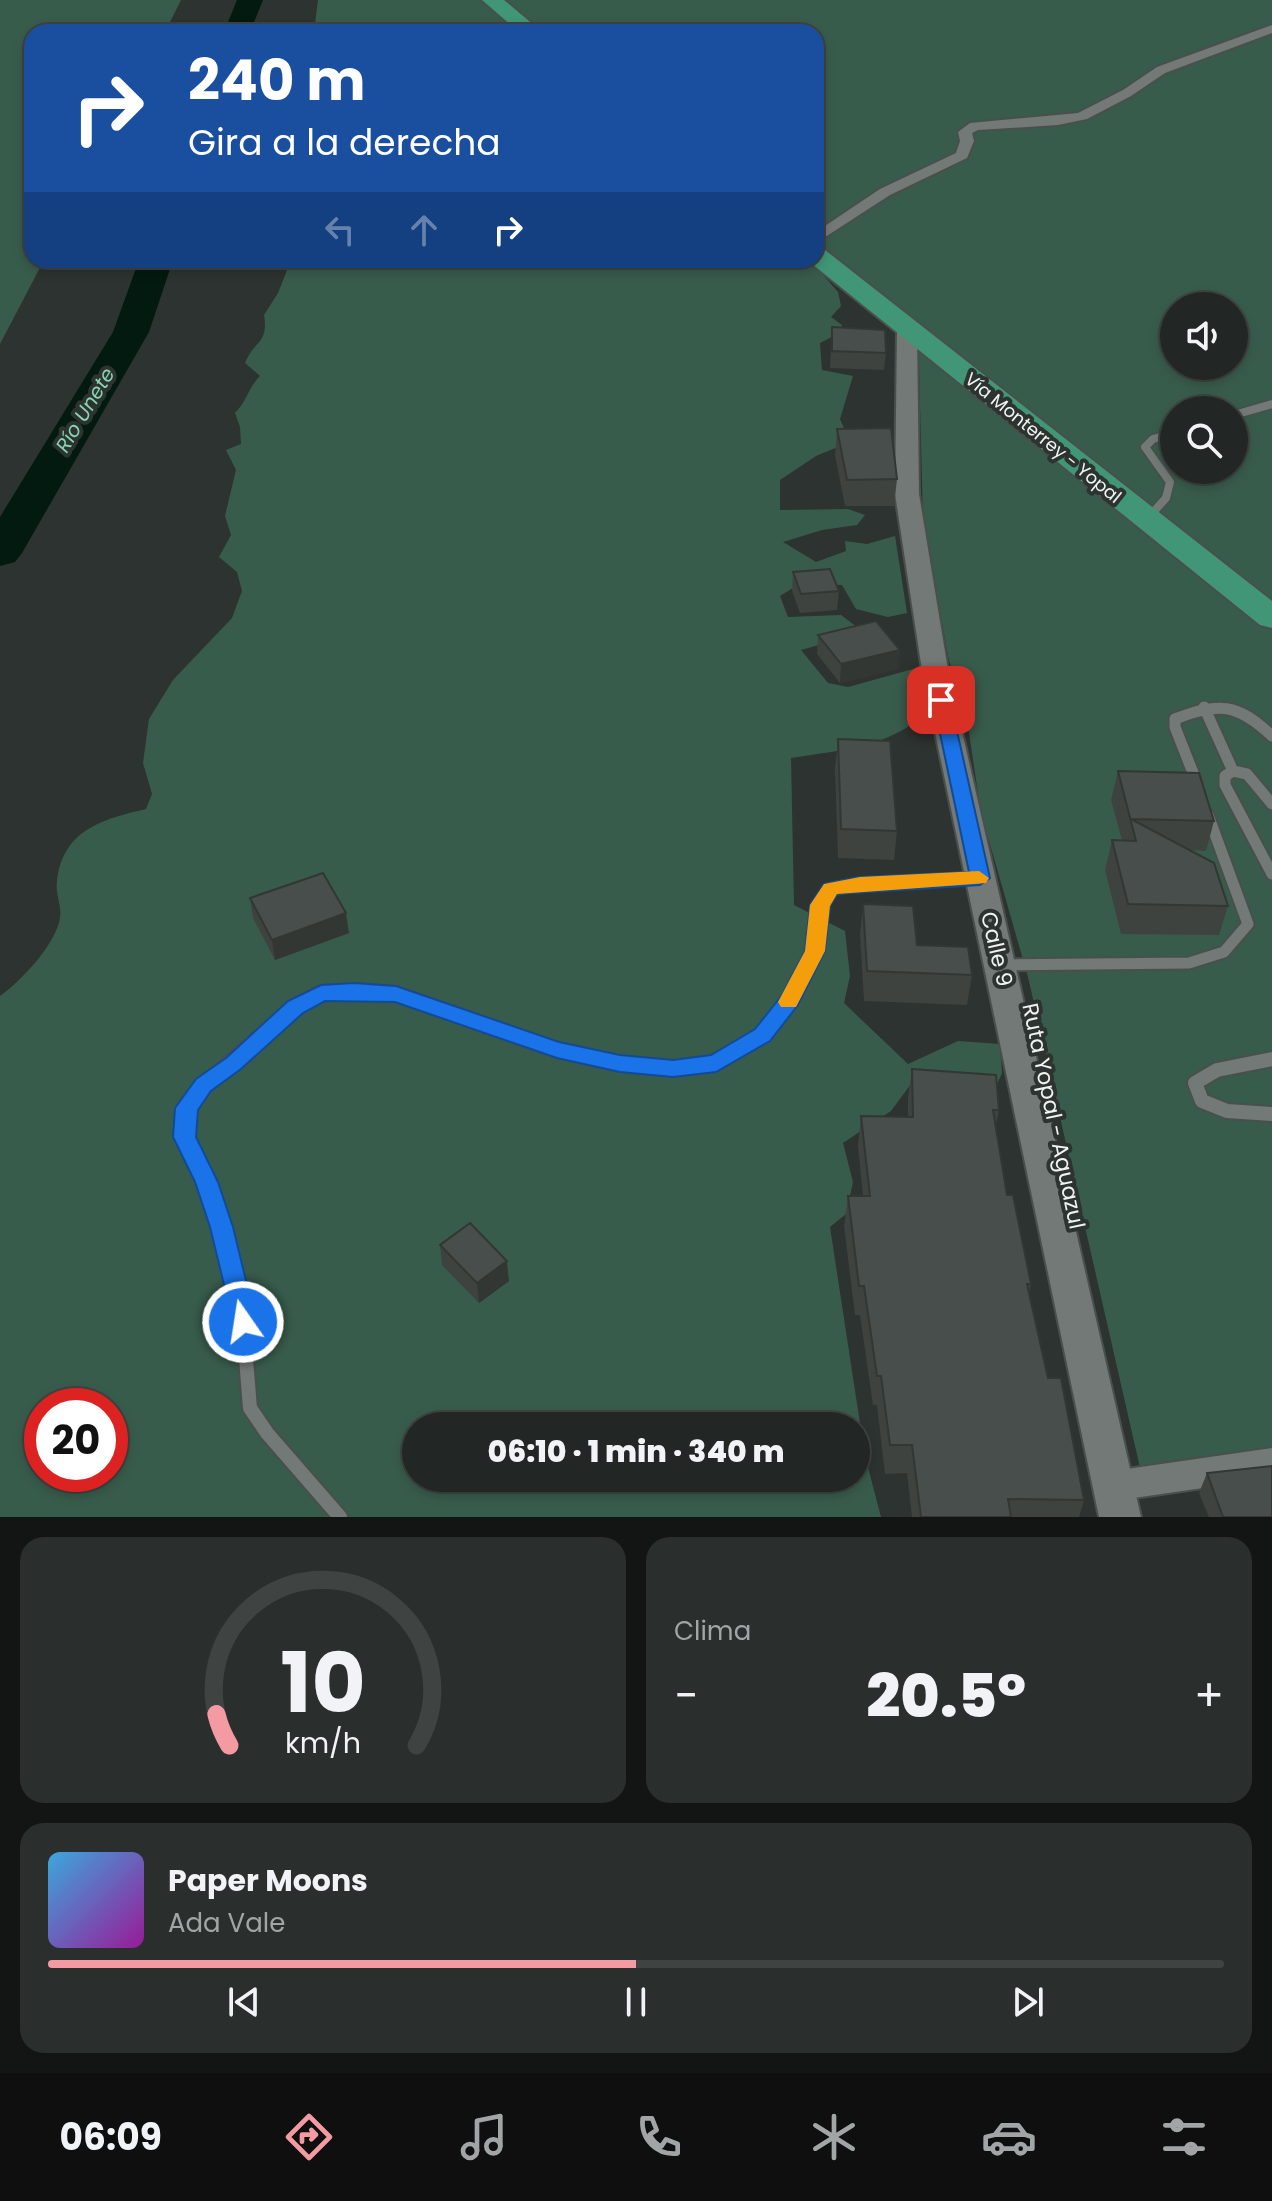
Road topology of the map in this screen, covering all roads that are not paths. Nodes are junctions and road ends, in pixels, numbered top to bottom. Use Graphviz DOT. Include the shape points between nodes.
graph roads {
  1 [pos="492,0"];
  2 [pos="522,24"];
  3 [pos="1272,29"];
  4 [pos="824,234"];
  5 [pos="824,262"];
  6 [pos="907,329"];
  7 [pos="1272,404"];
  8 [pos="1248,411"];
  9 [pos="1160,437"];
  10 [pos="1160,465"];
  11 [pos="1171,484"];
  12 [pos="1146,520"];
  13 [pos="1272,618"];
  14 [pos="1204,707"];
  15 [pos="1272,736"];
  16 [pos="1233,771"];
  17 [pos="1272,804"];
  18 [pos="1272,874"];
  19 [pos="980,878"];
  20 [pos="1001,965"];
  21 [pos="1272,1059"];
  22 [pos="1272,1114"];
  23 [pos="1272,1463"];
  24 [pos="1113,1486"];
  25 [pos="340,1517"];
  26 [pos="1120,1517"];
  1 -- 2 [label="highway"];
  3 -- 4 [label="street" via="1161,70 1082,116 975,126 965,132 962,155 885,192"];
  5 -- 6 [label="highway"];
  6 -- 12 [label="lane"];
  6 -- 19 [label="lane, Ruta Yopal - Aguazul" via="907,494 935,670"];
  7 -- 8 [label="lane"];
  9 -- 10 [label="lane" via="1145,447"];
  11 -- 12 [label="lane" via="1169,498"];
  12 -- 13 [label="lane"];
  14 -- 15 [label="lane" via="1227,705 1251,714"];
  14 -- 16 [label="lane"];
  14 -- 20 [label="lane" via="1175,719 1175,727 1248,924 1237,941 1219,957 1189,963"];
  16 -- 17 [label="lane" via="1247,774"];
  16 -- 18 [label="lane" via="1225,776 1225,785"];
  19 -- 20 [label="lane, Ruta Yopal - Aguazul"];
  19 -- 25 [label="lane" via="831,889 820,905 815,951 790,1000 763,1035 716,1063 673,1068 620,1064 557,1050 396,994 354,991 321,993 295,1007 204,1085 187,1108 185,1137 221,1227 243,1322 250,1408"];
  20 -- 24 [label="lane, Ruta Yopal - Aguazul"];
  21 -- 22 [label="lane" via="1217,1070 1195,1083 1202,1101 1227,1111"];
  23 -- 24 [label="street"];
  24 -- 26 [label="lane, Ruta Yopal - Aguazul"];
}
